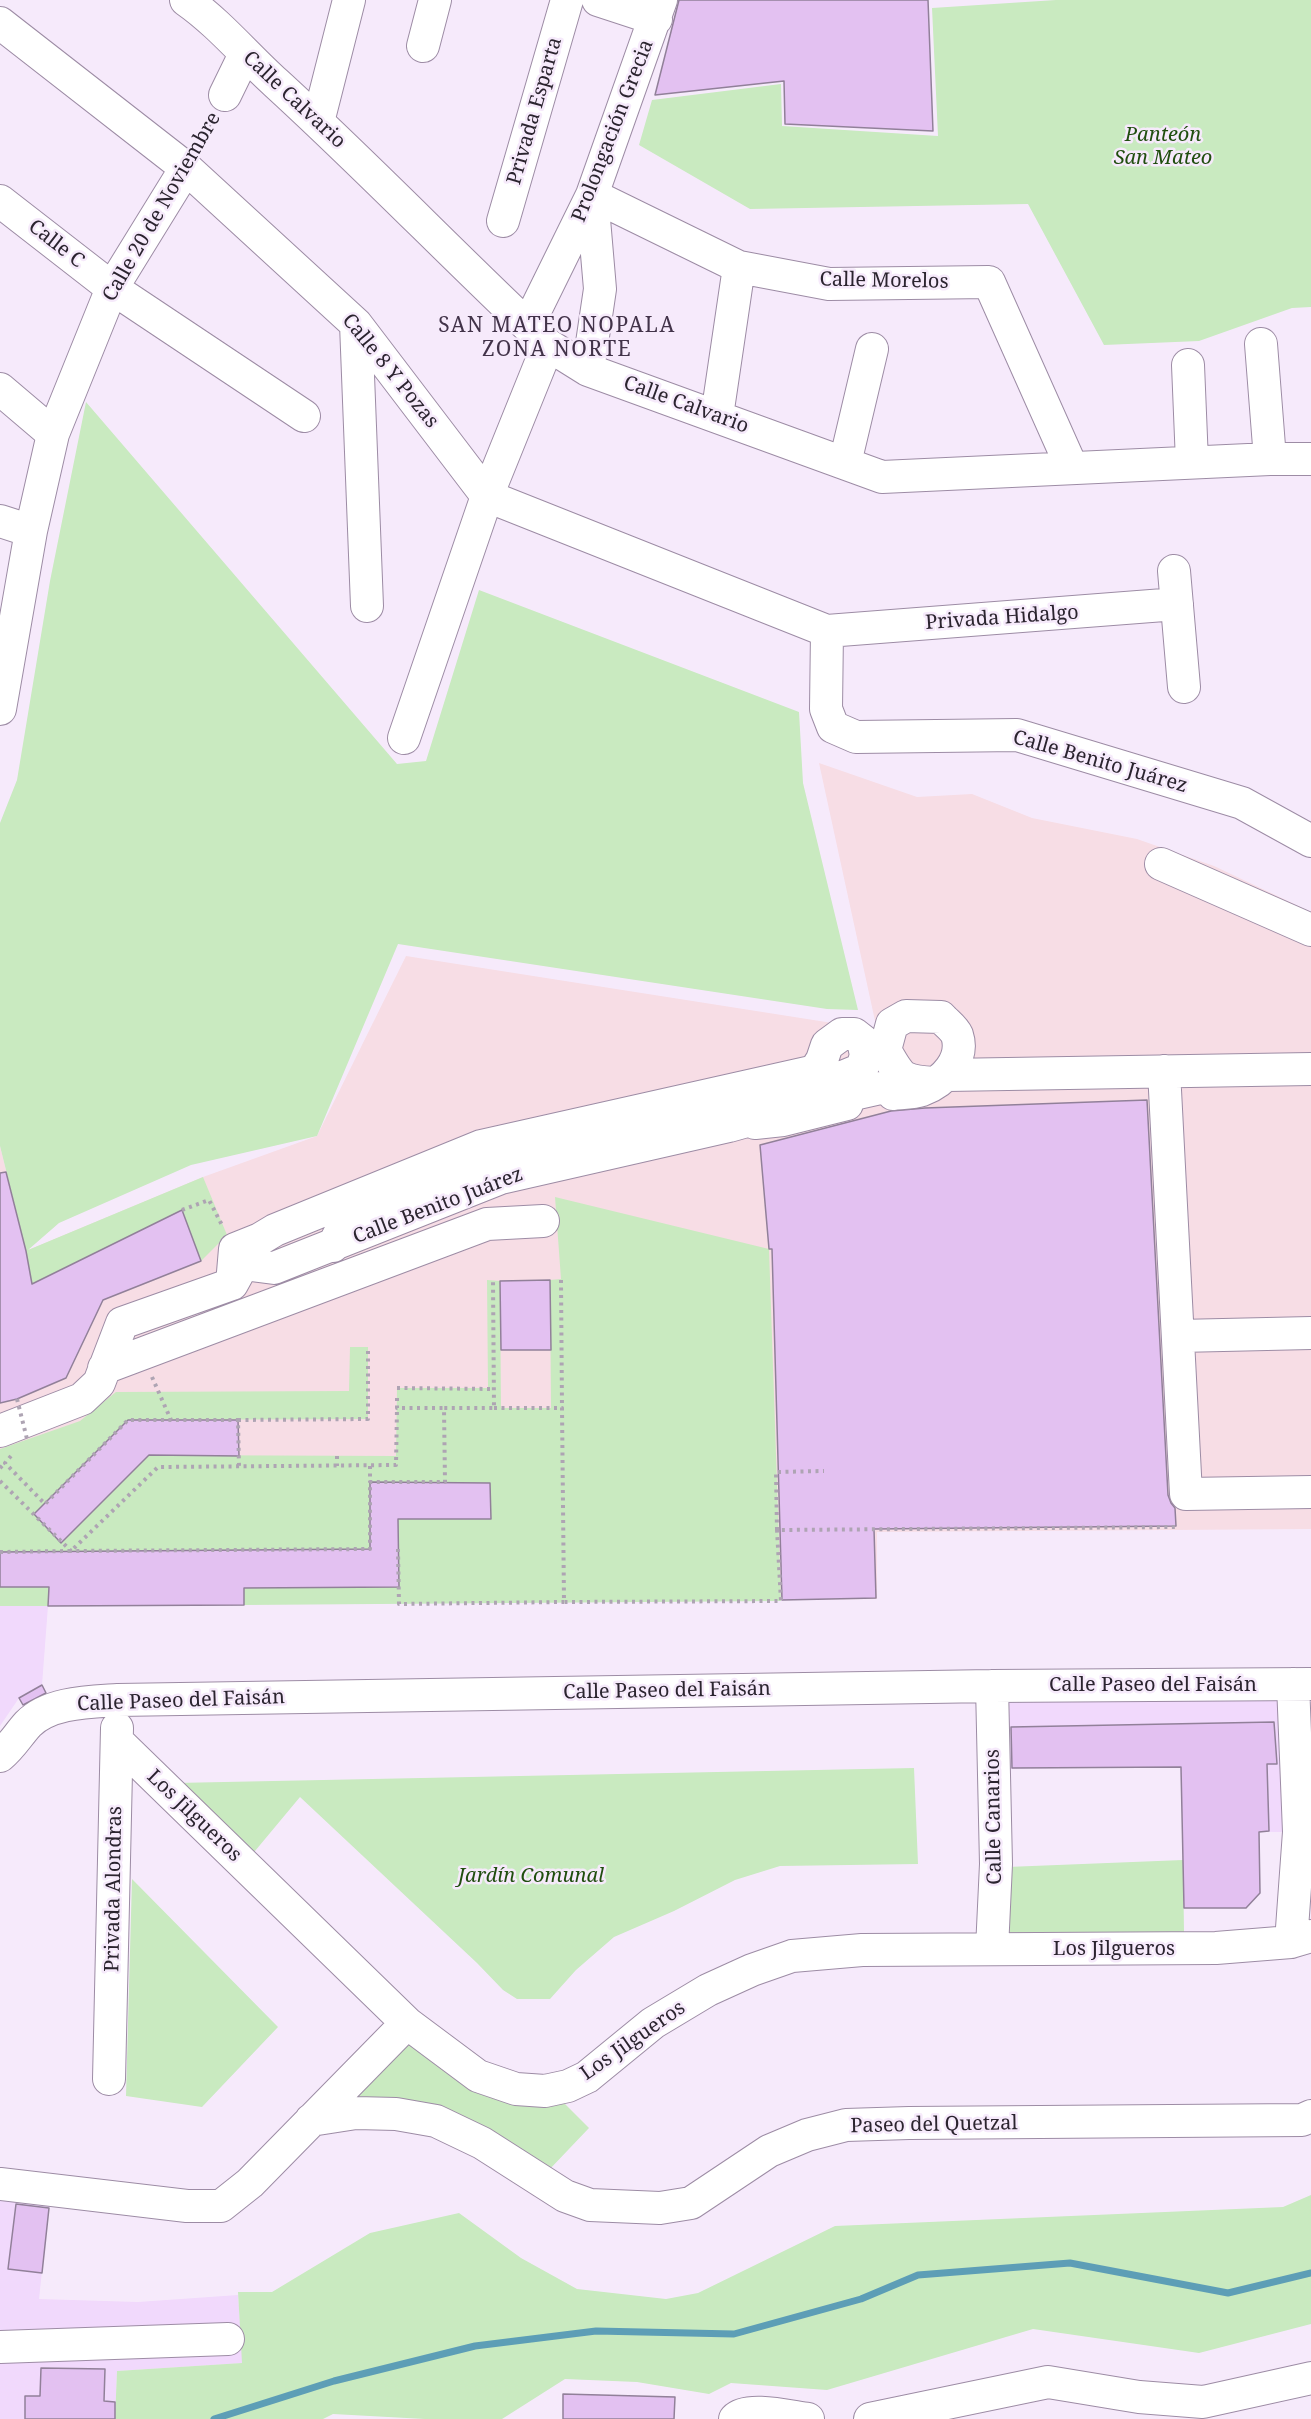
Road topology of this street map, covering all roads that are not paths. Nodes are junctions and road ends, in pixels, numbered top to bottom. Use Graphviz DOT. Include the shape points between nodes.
graph roads {
  1 [pos="349,0"];
  2 [pos="435,0"];
  3 [pos="567,0"];
  4 [pos="598,0"];
  5 [pos="199,4"];
  6 [pos="658,10"];
  7 [pos="0,23"];
  8 [pos="423,46"];
  9 [pos="245,54"];
  10 [pos="225,94"];
  11 [pos="318,122"];
  12 [pos="186,168"];
  13 [pos="592,195"];
  14 [pos="0,201"];
  15 [pos="503,221"];
  16 [pos="739,267"];
  17 [pos="112,288"];
  18 [pos="356,324"];
  19 [pos="538,335"];
  20 [pos="1261,344"];
  21 [pos="872,349"];
  22 [pos="1188,365"];
  23 [pos="588,370"];
  24 [pos="0,389"];
  25 [pos="304,416"];
  26 [pos="717,416"];
  27 [pos="53,434"];
  28 [pos="1270,459"];
  29 [pos="1311,459"];
  30 [pos="1192,462"];
  31 [pos="845,463"];
  32 [pos="1072,468"];
  33 [pos="487,496"];
  34 [pos="0,521"];
  35 [pos="30,531"];
  36 [pos="1174,571"];
  37 [pos="1177,604"];
  38 [pos="367,606"];
  39 [pos="827,631"];
  40 [pos="4,671"];
  41 [pos="1184,687"];
  42 [pos="0,709"];
  43 [pos="404,738"];
  44 [pos="1311,841"];
  45 [pos="1161,864"];
  46 [pos="1311,930"];
  47 [pos="876,1043"];
  48 [pos="1311,1069"];
  49 [pos="1164,1071"];
  50 [pos="923,1078"];
  51 [pos="543,1221"];
  52 [pos="260,1239"];
  53 [pos="333,1246"];
  54 [pos="274,1268"];
  55 [pos="231,1284"];
  56 [pos="1311,1333"];
  57 [pos="1179,1336"];
  58 [pos="104,1368"];
  59 [pos="15,1429"];
  60 [pos="1311,1492"];
  61 [pos="1302,1684"];
  62 [pos="992,1686"];
  63 [pos="118,1700"];
  64 [pos="14,1729"];
  65 [pos="117,1741"];
  66 [pos="0,1756"];
  67 [pos="1301,1939"];
  68 [pos="992,1949"];
  69 [pos="407,2024"];
  70 [pos="109,2079"];
  71 [pos="1311,2116"];
  72 [pos="311,2120"];
  73 [pos="0,2184"];
  74 [pos="228,2339"];
  75 [pos="0,2347"];
  76 [pos="1311,2378"];
  77 [pos="752,2417"];
  78 [pos="808,2419"];
  79 [pos="870,2419"];
  1 -- 11 [label="street"];
  2 -- 8 [label="street"];
  3 -- 15 [label="street, Privada Esparta"];
  4 -- 6 [label="street"];
  5 -- 9 [label="street, Calle Calvario"];
  6 -- 13 [label="street, Prolongación Grecia"];
  7 -- 12 [label="street, Calle 8 Y Pozas"];
  9 -- 10 [label="street, Calle 20 de Noviembre"];
  9 -- 11 [label="street, Calle Calvario"];
  11 -- 19 [label="street, Calle Calvario"];
  12 -- 17 [label="street, Calle 20 de Noviembre"];
  12 -- 18 [label="street, Calle 8 Y Pozas"];
  13 -- 16 [label="street, Calle Morelos"];
  13 -- 19 [label="street, Prolongación Grecia"];
  13 -- 23 [label="street" via="600,289"];
  14 -- 17 [label="street, Calle C"];
  16 -- 26 [label="street"];
  16 -- 32 [label="street, Calle Morelos" via="829,284 989,282"];
  17 -- 25 [label="street, Calle C"];
  17 -- 27 [label="street, Calle 20 de Noviembre"];
  18 -- 33 [label="street, Calle 8 Y Pozas"];
  18 -- 38 [label="street"];
  19 -- 23 [label="street, Calle Calvario"];
  19 -- 33 [label="street, Prolongación Grecia"];
  20 -- 28 [label="street"];
  21 -- 31 [label="street"];
  22 -- 30 [label="street"];
  23 -- 26 [label="street, Calle Calvario"];
  24 -- 27 [label="street"];
  26 -- 31 [label="street, Calle Calvario"];
  27 -- 35 [label="street, Calle 20 de Noviembre"];
  28 -- 29 [label="street, Calle Calvario"];
  28 -- 30 [label="street, Calle Calvario"];
  30 -- 32 [label="street, Calle Calvario"];
  31 -- 32 [label="street, Calle Calvario" via="882,477"];
  33 -- 39 [label="street"];
  33 -- 43 [label="street, Prolongación Grecia"];
  34 -- 35 [label="street"];
  35 -- 40 [label="street, Calle 20 de Noviembre"];
  36 -- 37 [label="street"];
  37 -- 39 [label="street, Privada Hidalgo"];
  37 -- 41 [label="street"];
  39 -- 44 [label="street, Calle Benito Juárez" via="826,710 833,728 856,737 1017,735 1242,803"];
  40 -- 42 [label="street, Calle 20 de Noviembre"];
  45 -- 46 [label="street"];
  47 -- 50 [label="street"];
  47 -- 50 [label="street" via="892,1024 906,1016 941,1017 957,1033 958,1054"];
  47 -- 52 [label="street" via="863,1041 854,1034 842,1034 827,1045 815,1071 481,1146"];
  47 -- 53 [label="street" via="866,1055 862,1069 845,1076 492,1157 349,1215"];
  48 -- 49 [label="street, Calle Benito Juárez"];
  49 -- 50 [label="street, Calle Benito Juárez"];
  49 -- 57 [label="street"];
  50 -- 53 [label="street, Calle Benito Juárez" via="501,1178"];
  51 -- 58 [label="street" via="487,1224"];
  52 -- 54 [label="street"];
  52 -- 55 [label="street" via="235,1249"];
  53 -- 54 [label="street, Calle Benito Juárez"];
  54 -- 55 [label="street, Calle Benito Juárez" via="243,1264"];
  55 -- 58 [label="street, Calle Benito Juárez" via="122,1323"];
  56 -- 57 [label="street"];
  57 -- 60 [label="street" via="1186,1494"];
  58 -- 59 [label="street, Calle Benito Juárez" via="99,1383 82,1399"];
  61 -- 62 [label="street, Calle Paseo del Faisán"];
  61 -- 67 [label="street"];
  62 -- 63 [label="street, Calle Paseo del Faisán"];
  62 -- 68 [label="street, Calle Canarios" via="996,1864"];
  63 -- 64 [label="street, Calle Paseo del Faisán" via="77,1702"];
  63 -- 65 [label="street, Privada Alondras"];
  64 -- 66 [label="street, Calle Paseo del Faisán" via="13,1745"];
  65 -- 69 [label="street, Los Jilgueros"];
  65 -- 70 [label="street, Privada Alondras"];
  67 -- 68 [label="street, Los Jilgueros" via="1216,1948"];
  68 -- 69 [label="street, Los Jilgueros" via="862,1950 792,1956 708,1990 653,2023 587,2077 545,2091 516,2089 478,2076"];
  69 -- 72 [label="street"];
  71 -- 72 [label="street, Paseo del Quetzal" via="1302,2121 846,2126 807,2135 769,2151 691,2203 660,2208 590,2205 565,2196 482,2144 436,2121 356,2113"];
  72 -- 73 [label="street" via="250,2184 220,2206 187,2206"];
  74 -- 75 [label="street"];
  76 -- 79 [label="street" via="1203,2402 1139,2397 1048,2382"];
  77 -- 78 [label="street"];
}
